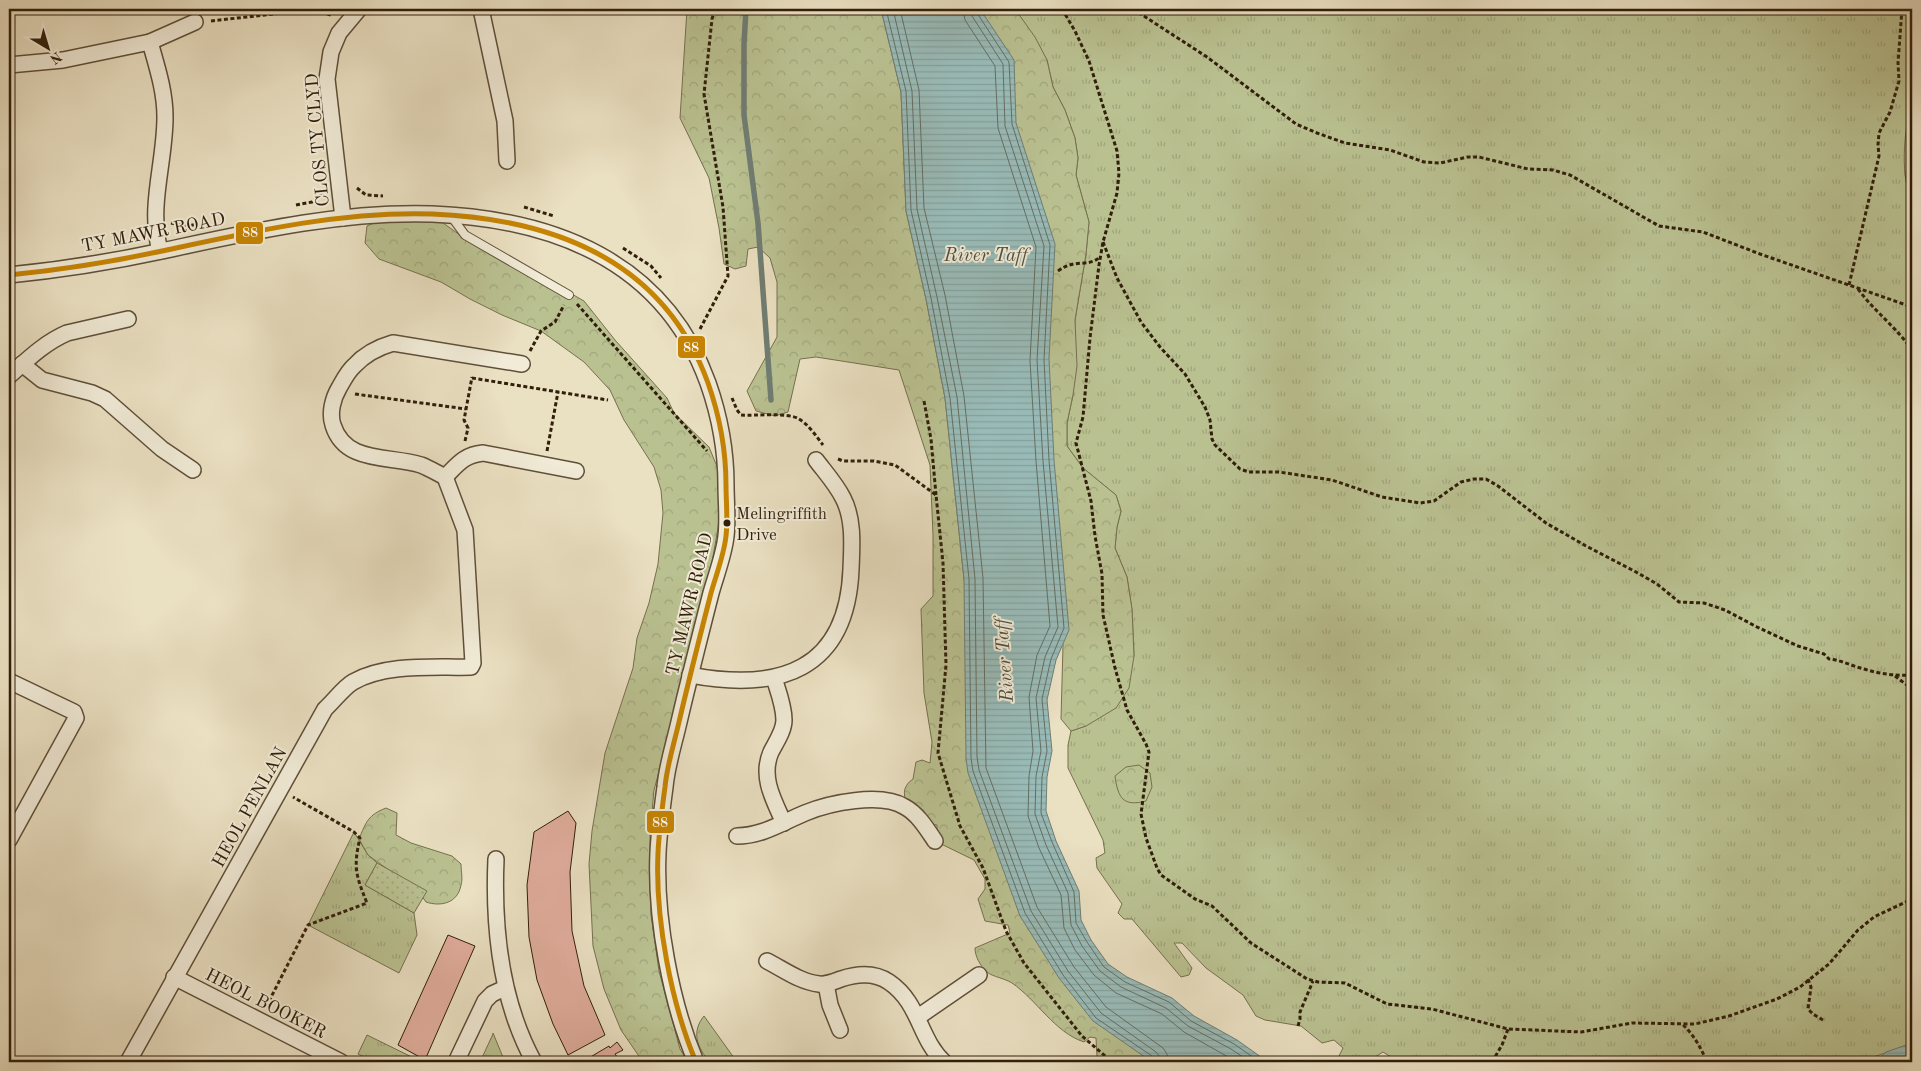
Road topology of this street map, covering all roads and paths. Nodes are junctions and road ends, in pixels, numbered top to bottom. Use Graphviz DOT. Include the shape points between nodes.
graph roads {
  1 [pos="359,9"];
  2 [pos="481,9"];
  3 [pos="715,9"];
  4 [pos="1062,9"];
  5 [pos="1133,9"];
  6 [pos="1902,9"];
  7 [pos="195,22"];
  8 [pos="348,22"];
  9 [pos="150,42"];
  10 [pos="9,65"];
  11 [pos="508,161"];
  12 [pos="327,192"];
  13 [pos="293,206"];
  14 [pos="451,216"];
  15 [pos="343,218"];
  16 [pos="170,222"];
  17 [pos="206,223"];
  18 [pos="1103,242"];
  19 [pos="160,251"];
  20 [pos="1100,256"];
  21 [pos="1058,271"];
  22 [pos="9,275"];
  23 [pos="1850,286"];
  24 [pos="1858,288"];
  25 [pos="569,295"];
  26 [pos="1912,307"];
  27 [pos="128,319"];
  28 [pos="698,332"];
  29 [pos="1912,350"];
  30 [pos="476,357"];
  31 [pos="22,364"];
  32 [pos="522,364"];
  33 [pos="9,376"];
  34 [pos="472,378"];
  35 [pos="337,392"];
  36 [pos="558,392"];
  37 [pos="608,400"];
  38 [pos="924,401"];
  39 [pos="466,409"];
  40 [pos="737,410"];
  41 [pos="822,456"];
  42 [pos="833,457"];
  43 [pos="461,460"];
  44 [pos="545,464"];
  45 [pos="193,470"];
  46 [pos="576,471"];
  47 [pos="726,473"];
  48 [pos="445,477"];
  49 [pos="936,495"];
  50 [pos="690,675"];
  51 [pos="1912,675"];
  52 [pos="1894,676"];
  53 [pos="774,678"];
  54 [pos="9,681"];
  55 [pos="1912,689"];
  56 [pos="280,790"];
  57 [pos="784,823"];
  58 [pos="737,836"];
  59 [pos="9,840"];
  60 [pos="935,841"];
  61 [pos="496,859"];
  62 [pos="1912,899"];
  63 [pos="766,961"];
  64 [pos="979,975"];
  65 [pos="174,977"];
  66 [pos="1808,979"];
  67 [pos="1314,981"];
  68 [pos="826,984"];
  69 [pos="504,988"];
  70 [pos="918,1017"];
  71 [pos="1823,1020"];
  72 [pos="259,1021"];
  73 [pos="1683,1024"];
  74 [pos="1298,1026"];
  75 [pos="1508,1029"];
  76 [pos="840,1030"];
  77 [pos="128,1062"];
  78 [pos="341,1062"];
  79 [pos="456,1062"];
  80 [pos="534,1062"];
  81 [pos="696,1062"];
  82 [pos="944,1062"];
  83 [pos="1112,1062"];
  84 [pos="1492,1062"];
  85 [pos="1707,1062"];
  1 -- 8 [label="street, CLOS TY CLYD"];
  2 -- 11 [label="street" via="505,121"];
  3 -- 28 [label="path" via="704,94 723,207 728,276"];
  4 -- 18 [label="path" via="1088,61 1117,151 1117,193"];
  5 -- 23 [label="path" via="1207,57 1296,124 1317,133 1345,143 1390,150 1424,162 1479,157 1528,169 1570,174 1659,226 1703,232"];
  6 -- 23 [label="path" via="1899,81 1890,112 1879,133 1879,156"];
  7 -- 8 [label="path" via="319,11"];
  7 -- 9 [label="street"];
  8 -- 15 [label="street, CLOS TY CLYD" via="331,52 327,79"];
  9 -- 10 [label="street" via="62,60"];
  9 -- 19 [label="street" via="165,105 156,191 155,224"];
  12 -- 13 [label="path" via="312,202"];
  14 -- 15 [label="street, TY MAWR ROAD"];
  14 -- 25 [label="lane" via="465,235"];
  14 -- 47 [label="street, TY MAWR ROAD" via="513,223 553,234 611,262 653,294 678,323 702,367 721,424"];
  15 -- 19 [label="street, TY MAWR ROAD"];
  16 -- 17 [label="path" via="186,226"];
  18 -- 20 [label="path"];
  18 -- 52 [label="path" via="1117,278 1141,322 1185,374 1205,407 1215,445 1240,469 1332,480 1382,497 1420,503 1434,501 1461,482 1486,479 1546,523 1657,584 1679,602 1704,603 1725,610 1757,628 1824,654 1828,659"];
  19 -- 22 [label="street, TY MAWR ROAD"];
  20 -- 21 [label="path" via="1091,263 1079,262"];
  20 -- 67 [label="path" via="1083,417 1076,443 1091,501 1102,574 1103,615 1113,659 1127,710 1149,752 1140,814 1146,838 1162,875 1195,899 1212,906 1251,944"];
  23 -- 24 [label="path"];
  24 -- 26 [label="path"];
  24 -- 29 [label="path" via="1870,306"];
  25 -- 32 [label="path" via="555,322 541,331"];
  25 -- 47 [label="path"];
  27 -- 31 [label="street" via="67,333"];
  30 -- 32 [label="street"];
  30 -- 34 [label="path"];
  30 -- 35 [label="street" via="393,342 353,366"];
  31 -- 33 [label="street"];
  31 -- 45 [label="street" via="42,380 105,399 162,449"];
  34 -- 36 [label="path"];
  34 -- 39 [label="path"];
  35 -- 39 [label="path"];
  35 -- 48 [label="street" via="331,419 336,436 350,449 420,465"];
  36 -- 37 [label="path"];
  36 -- 44 [label="path"];
  38 -- 49 [label="path"];
  39 -- 43 [label="path" via="464,420 468,428"];
  40 -- 41 [label="path" via="741,415 795,417 810,428"];
  41 -- 53 [label="street" via="843,498 851,526 848,603 841,623 821,651 808,663"];
  42 -- 49 [label="path" via="843,461 896,465"];
  43 -- 44 [label="street" via="471,454 483,453"];
  43 -- 48 [label="street"];
  44 -- 46 [label="street"];
  47 -- 50 [label="street, TY MAWR ROAD" via="726,536"];
  48 -- 56 [label="street, HEOL PENLAN" via="465,530 472,667 386,670 351,683 326,709"];
  49 -- 83 [label="path" via="943,563 946,665 938,753 957,817 983,868 1006,931 1024,963 1082,1036"];
  50 -- 53 [label="street" via="740,681"];
  50 -- 81 [label="street, TY MAWR ROAD" via="665,782 658,855 660,917 673,989"];
  51 -- 52 [label="path"];
  52 -- 55 [label="path"];
  53 -- 57 [label="street" via="784,721 770,755 767,778"];
  54 -- 59 [label="street" via="74,712 76,718"];
  56 -- 65 [label="street, HEOL PENLAN"];
  56 -- 72 [label="path" via="360,838 355,859 356,876 367,903 308,925"];
  57 -- 58 [label="street" via="763,833"];
  57 -- 60 [label="street" via="845,802 889,802 906,808"];
  61 -- 69 [label="street" via="494,899"];
  62 -- 66 [label="path" via="1874,917 1858,930 1829,964"];
  63 -- 68 [label="street" via="811,983"];
  64 -- 70 [label="street"];
  65 -- 72 [label="street, HEOL BOOKER"];
  65 -- 77 [label="street, HEOL PENLAN"];
  66 -- 71 [label="path" via="1811,988 1808,1009"];
  66 -- 73 [label="path" via="1777,999 1711,1020"];
  67 -- 74 [label="path" via="1300,1012"];
  67 -- 75 [label="path" via="1345,983 1387,1004 1432,1009"];
  68 -- 70 [label="street" via="865,974 887,980 905,996"];
  68 -- 76 [label="street"];
  69 -- 79 [label="street" via="485,1001"];
  69 -- 80 [label="street"];
  70 -- 82 [label="street" via="932,1049"];
  72 -- 78 [label="street, HEOL BOOKER"];
  73 -- 75 [label="path" via="1632,1023 1581,1032"];
  73 -- 85 [label="path"];
  75 -- 84 [label="path"];
}
